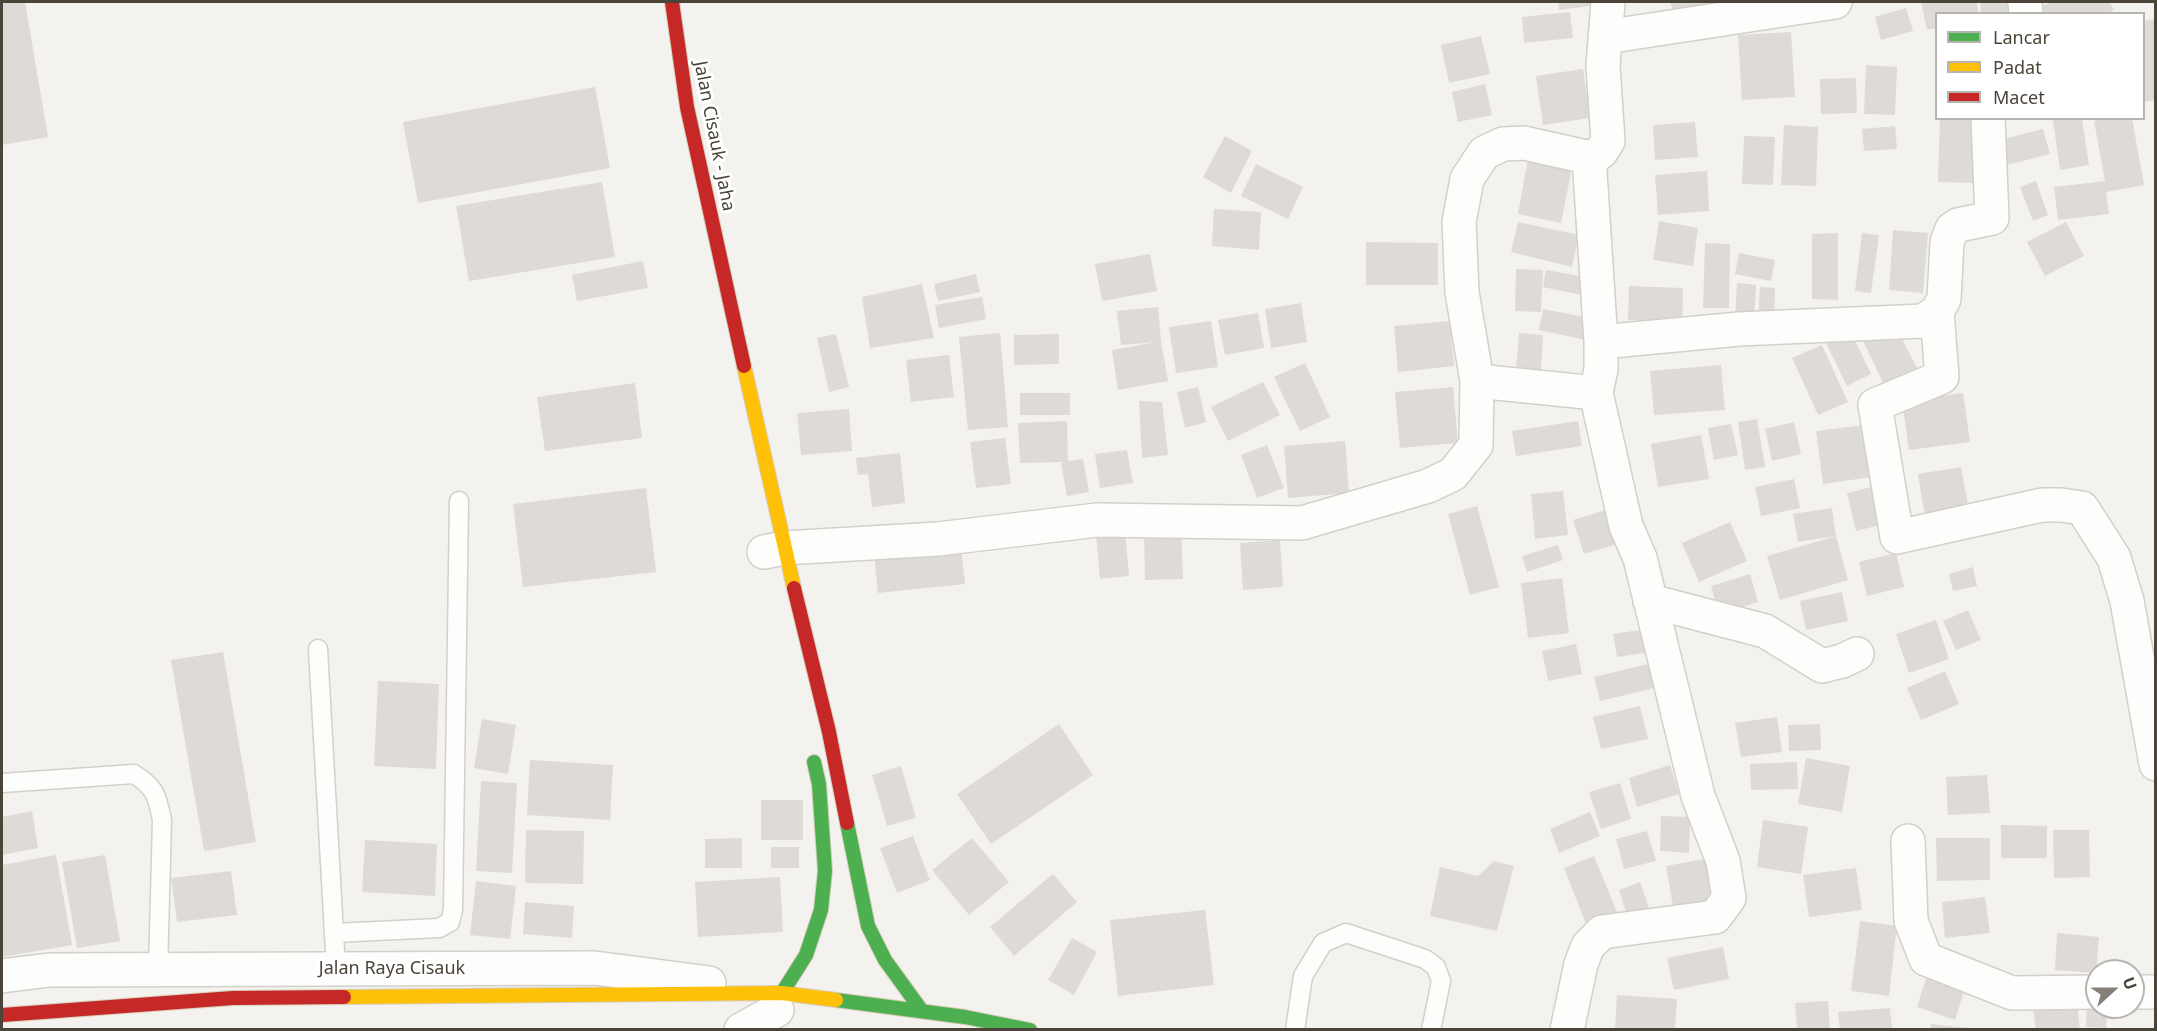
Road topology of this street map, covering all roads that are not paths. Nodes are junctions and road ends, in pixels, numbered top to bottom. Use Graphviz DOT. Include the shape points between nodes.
graph roads {
  1 [pos="672,2"];
  2 [pos="1608,2"];
  3 [pos="1835,2"];
  4 [pos="1605,37"];
  5 [pos="1988,120"];
  6 [pos="1591,158"];
  7 [pos="724,276"];
  8 [pos="1936,312"];
  9 [pos="719,317"];
  10 [pos="1601,342"];
  11 [pos="1477,381"];
  12 [pos="1596,393"];
  13 [pos="459,501"];
  14 [pos="769,551"];
  15 [pos="1650,601"];
  16 [pos="318,649"];
  17 [pos="1857,654"];
  18 [pos="811,749"];
  19 [pos="2156,764"];
  20 [pos="2,783"];
  21 [pos="1908,841"];
  22 [pos="334,933"];
  23 [pos="336,969"];
  24 [pos="158,972"];
  25 [pos="2,976"];
  26 [pos="2085,992"];
  27 [pos="768,1011"];
  28 [pos="922,1011"];
  29 [pos="2,1015"];
  30 [pos="1030,1029"];
  31 [pos="1295,1029"];
  32 [pos="1431,1029"];
  33 [pos="1568,1029"];
  1 -- 7 [label="main road, Jalan Cisauk - Jaha" via="687,107"];
  2 -- 4 [label="street"];
  3 -- 4 [label="street"];
  4 -- 6 [label="street" via="1608,141"];
  5 -- 8 [label="street" via="1992,218 1958,225 1949,233 1944,299"];
  6 -- 10 [label="street"];
  6 -- 11 [label="street" via="1524,143 1503,144 1484,153 1467,179 1459,222 1462,292"];
  7 -- 9 [label="main road"];
  7 -- 14 [label="main road, Jalan Cisauk - Jaha"];
  8 -- 10 [label="street" via="1923,321 1739,329"];
  8 -- 19 [label="street" via="1942,377 1875,405 1897,537 2042,506 2082,508 2114,558 2127,601"];
  10 -- 12 [label="street"];
  11 -- 12 [label="street"];
  11 -- 14 [label="street" via="1476,445 1453,474 1428,486 1302,523 1097,520 938,539"];
  12 -- 15 [label="street" via="1626,526 1640,558"];
  13 -- 22 [label="lane" via="450,922 439,928"];
  14 -- 28 [label="main road, Jalan Cisauk - Jaha" via="829,732 868,926 887,965"];
  15 -- 17 [label="street" via="1765,631 1822,666"];
  15 -- 33 [label="street" via="1698,796 1723,861 1729,898 1715,917 1602,932 1588,945 1581,964"];
  16 -- 22 [label="lane"];
  18 -- 27 [label="main road" via="819,784 825,871 821,910 806,955"];
  20 -- 24 [label="lane" via="134,774 150,784 162,820"];
  21 -- 26 [label="street" via="1911,921 1926,958 2012,993"];
  22 -- 23 [label="lane"];
  23 -- 24 [label="street, Jalan Raya Cisauk"];
  23 -- 27 [label="street, Jalan Raya Cisauk" via="595,968"];
  24 -- 25 [label="street, Jalan Raya Cisauk" via="49,970"];
  27 -- 28 [label="main road, Jalan Raya Cisauk"];
  27 -- 29 [label="main road, Jalan Raya Cisauk" via="557,996 233,998"];
  28 -- 30 [label="main road, Jalan Raya Cisauk"];
  31 -- 32 [label="lane" via="1303,976 1323,943 1346,933 1425,959 1436,967 1442,981"];
}
